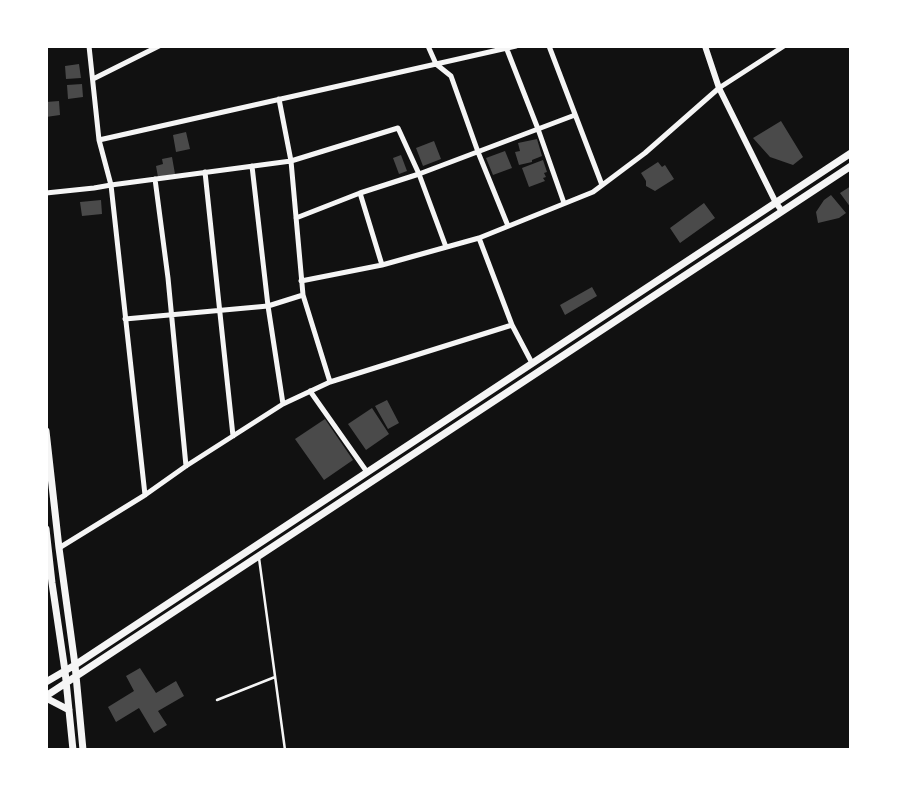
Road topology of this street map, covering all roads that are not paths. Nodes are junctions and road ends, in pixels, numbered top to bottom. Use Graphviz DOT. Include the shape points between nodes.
graph roads {
  1 [pos="89,46"];
  2 [pos="159,46"];
  3 [pos="428,46"];
  4 [pos="516,46"];
  5 [pos="549,46"];
  6 [pos="705,46"];
  7 [pos="784,46"];
  8 [pos="506,47"];
  9 [pos="436,64"];
  10 [pos="93,80"];
  11 [pos="719,88"];
  12 [pos="279,99"];
  13 [pos="575,115"];
  14 [pos="538,129"];
  15 [pos="99,140"];
  16 [pos="478,152"];
  17 [pos="851,153"];
  18 [pos="291,161"];
  19 [pos="252,166"];
  20 [pos="851,166"];
  21 [pos="205,172"];
  22 [pos="419,174"];
  23 [pos="155,179"];
  24 [pos="111,184"];
  25 [pos="602,185"];
  26 [pos="46,193"];
  27 [pos="360,193"];
  28 [pos="564,203"];
  29 [pos="776,203"];
  30 [pos="782,211"];
  31 [pos="296,218"];
  32 [pos="508,226"];
  33 [pos="479,238"];
  34 [pos="446,247"];
  35 [pos="382,265"];
  36 [pos="301,281"];
  37 [pos="303,295"];
  38 [pos="268,306"];
  39 [pos="219,311"];
  40 [pos="172,316"];
  41 [pos="126,319"];
  42 [pos="512,326"];
  43 [pos="532,363"];
  44 [pos="330,382"];
  45 [pos="310,392"];
  46 [pos="283,404"];
  47 [pos="46,431"];
  48 [pos="233,436"];
  49 [pos="186,466"];
  50 [pos="367,472"];
  51 [pos="145,495"];
  52 [pos="46,529"];
  53 [pos="59,548"];
  54 [pos="259,556"];
  55 [pos="49,584"];
  56 [pos="75,665"];
  57 [pos="65,671"];
  58 [pos="76,676"];
  59 [pos="275,677"];
  60 [pos="46,682"];
  61 [pos="67,683"];
  62 [pos="46,697"];
  63 [pos="217,700"];
  64 [pos="69,710"];
  65 [pos="73,750"];
  66 [pos="82,750"];
  67 [pos="284,750"];
  1 -- 10 [label="street"];
  2 -- 10 [label="street"];
  3 -- 9 [label="street"];
  4 -- 8 [label="street"];
  5 -- 13 [label="street"];
  6 -- 11 [label="street"];
  7 -- 11 [label="street"];
  8 -- 9 [label="street"];
  8 -- 14 [label="street"];
  9 -- 12 [label="street"];
  9 -- 16 [label="street" via="451,76"];
  10 -- 15 [label="street"];
  11 -- 25 [label="street" via="645,153"];
  11 -- 29 [label="street"];
  12 -- 15 [label="street"];
  12 -- 18 [label="street"];
  13 -- 14 [label="street"];
  13 -- 25 [label="street"];
  14 -- 16 [label="street"];
  14 -- 28 [label="street"];
  15 -- 24 [label="street"];
  16 -- 22 [label="street"];
  16 -- 32 [label="street"];
  17 -- 29 [label="main road"];
  18 -- 19 [label="street"];
  18 -- 22 [label="street" via="398,128"];
  18 -- 31 [label="street"];
  19 -- 21 [label="street"];
  19 -- 38 [label="street"];
  20 -- 30 [label="main road"];
  21 -- 23 [label="street"];
  21 -- 39 [label="street"];
  22 -- 27 [label="street"];
  22 -- 34 [label="street"];
  23 -- 24 [label="street"];
  23 -- 40 [label="street"];
  24 -- 26 [label="street"];
  24 -- 41 [label="street"];
  25 -- 28 [label="street"];
  27 -- 31 [label="street"];
  27 -- 35 [label="street"];
  28 -- 32 [label="street"];
  29 -- 30 [label="street"];
  29 -- 43 [label="main road"];
  30 -- 54 [label="main road"];
  31 -- 36 [label="street"];
  32 -- 33 [label="street"];
  33 -- 34 [label="street"];
  33 -- 42 [label="street"];
  34 -- 35 [label="street"];
  35 -- 36 [label="street"];
  36 -- 37 [label="street"];
  37 -- 38 [label="street"];
  37 -- 44 [label="street"];
  38 -- 39 [label="street"];
  38 -- 46 [label="street"];
  39 -- 40 [label="street"];
  39 -- 48 [label="street"];
  40 -- 41 [label="street"];
  40 -- 49 [label="street"];
  41 -- 51 [label="street"];
  42 -- 43 [label="street"];
  42 -- 44 [label="street"];
  43 -- 50 [label="main road"];
  44 -- 45 [label="street"];
  45 -- 46 [label="street"];
  45 -- 50 [label="street"];
  46 -- 48 [label="street"];
  47 -- 53 [label="main road"];
  48 -- 49 [label="street"];
  49 -- 51 [label="street"];
  50 -- 56 [label="main road"];
  51 -- 53 [label="street"];
  52 -- 55 [label="main road"];
  53 -- 56 [label="main road"];
  54 -- 58 [label="main road"];
  54 -- 59 [label="lane"];
  55 -- 57 [label="main road"];
  56 -- 57 [label="main road"];
  56 -- 58 [label="main road"];
  57 -- 60 [label="main road"];
  57 -- 61 [label="main road"];
  58 -- 61 [label="main road"];
  58 -- 66 [label="main road"];
  59 -- 63 [label="lane"];
  59 -- 67 [label="lane"];
  61 -- 62 [label="main road"];
  61 -- 64 [label="main road"];
  62 -- 64 [label="main road"];
  64 -- 65 [label="main road"];
}
